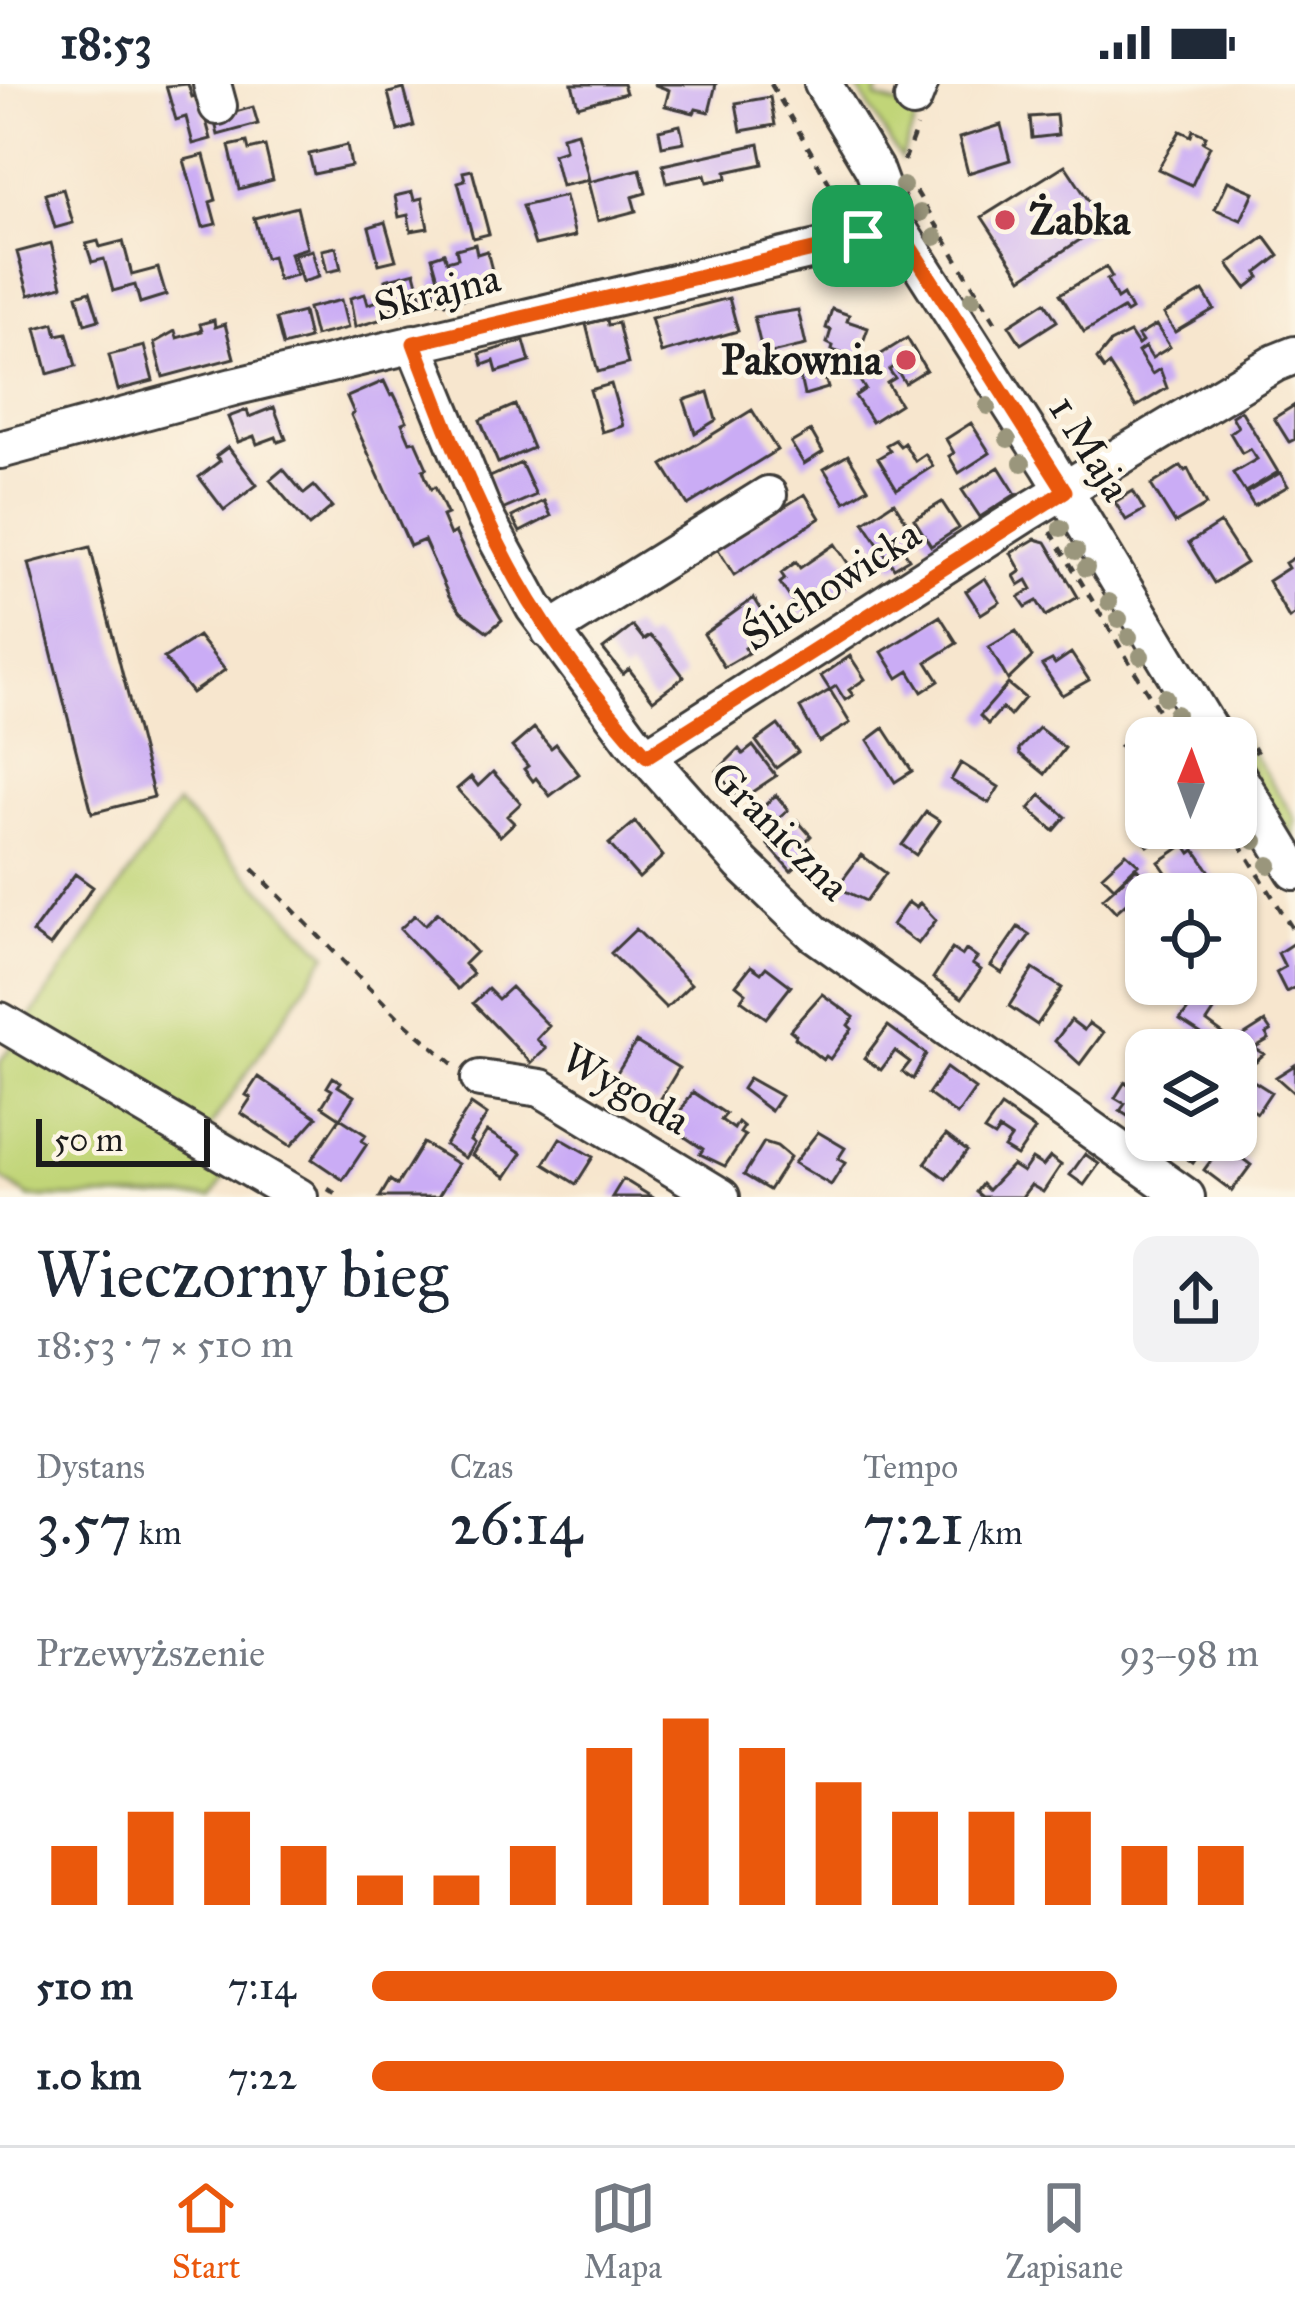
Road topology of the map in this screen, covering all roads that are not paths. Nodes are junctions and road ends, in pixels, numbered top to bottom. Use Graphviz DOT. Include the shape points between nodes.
graph roads {
  1 [pos="797,84"];
  2 [pos="823,84"];
  3 [pos="890,214"];
  4 [pos="414,343"];
  5 [pos="1295,356"];
  6 [pos="0,450"];
  7 [pos="1065,491"];
  8 [pos="768,495"];
  9 [pos="550,631"];
  10 [pos="1201,717"];
  11 [pos="647,756"];
  12 [pos="1257,809"];
  13 [pos="1295,871"];
  14 [pos="0,1021"];
  15 [pos="480,1079"];
  16 [pos="299,1197"];
  17 [pos="721,1197"];
  18 [pos="1186,1197"];
  1 -- 3 [label="street, 1 Maja" via="855,178"];
  2 -- 3 [label="street, 1 Maja" via="874,169"];
  3 -- 4 [label="street, Skrajna" via="826,247"];
  3 -- 7 [label="street, 1 Maja"];
  4 -- 6 [label="street, Skrajna"];
  4 -- 9 [label="street, Graniczna" via="486,519"];
  5 -- 7 [label="street, Ślichowicka"];
  7 -- 10 [label="street, 1 Maja"];
  7 -- 11 [label="street, Ślichowicka"];
  8 -- 9 [label="street"];
  9 -- 11 [label="street, Graniczna"];
  11 -- 18 [label="street, Graniczna" via="788,912"];
  12 -- 13 [label="street"];
  14 -- 16 [label="street"];
  15 -- 17 [label="street, Wygoda" via="520,1082 561,1098"];
}
